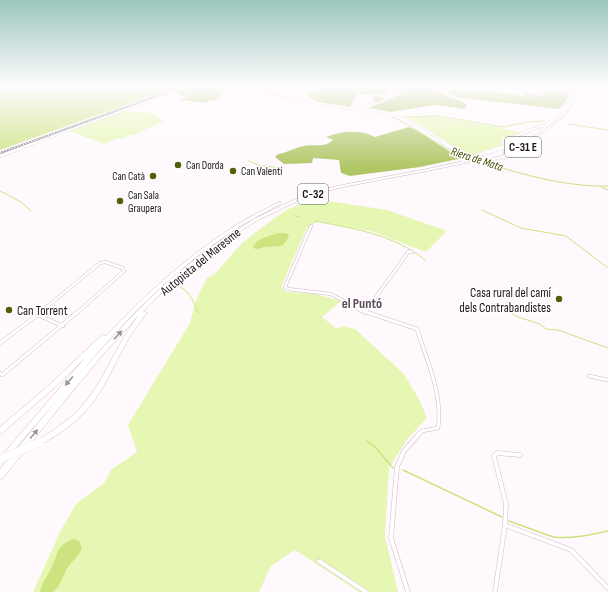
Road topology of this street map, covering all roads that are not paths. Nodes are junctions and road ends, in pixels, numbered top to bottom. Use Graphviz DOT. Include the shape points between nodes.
graph roads {
  1 [pos="114,114"];
  2 [pos="389,114"];
  3 [pos="562,114"];
  4 [pos="567,114"];
  5 [pos="559,117"];
  6 [pos="552,127"];
  7 [pos="508,147"];
  8 [pos="0,156"];
  9 [pos="491,160"];
  10 [pos="312,226"];
  11 [pos="412,252"];
  12 [pos="177,277"];
  13 [pos="143,301"];
  14 [pos="365,313"];
  15 [pos="38,315"];
  16 [pos="63,326"];
  17 [pos="0,343"];
  18 [pos="0,373"];
  19 [pos="589,376"];
  20 [pos="608,380"];
  21 [pos="0,431"];
  22 [pos="520,455"];
  23 [pos="0,460"];
  24 [pos="0,475"];
  25 [pos="506,525"];
  26 [pos="319,561"];
  27 [pos="608,588"];
  28 [pos="366,592"];
  29 [pos="408,592"];
  30 [pos="495,592"];
  1 -- 8 [label="main road"];
  2 -- 9 [label="main road, C-31 E" via="410,121 463,154"];
  3 -- 5 [label="highway, C-32"];
  4 -- 6 [label="highway, C-32"];
  5 -- 7 [label="highway, C-32"];
  5 -- 9 [label="highway, C-31 E" via="535,130 506,140 506,155"];
  6 -- 7 [label="highway, C-32"];
  6 -- 9 [label="highway, C-31 E" via="507,156"];
  7 -- 12 [label="highway, Autopista del Maresme / C-32, bridge" via="469,161 357,182 302,198 242,227"];
  7 -- 13 [label="highway, Autopista del Maresme / C-32, bridge" via="464,160 338,184 281,203 219,238"];
  10 -- 14 [label="street" via="285,287 331,294"];
  11 -- 14 [label="street" via="409,251 401,260"];
  12 -- 23 [label="highway, C-32, bridge" via="131,329 87,405 70,422 40,442"];
  24 -- 12 [label="highway, Autopista del Maresme / C-32, one-way" via="110,344"];
  13 -- 21 [label="highway, C-32"];
  13 -- 23 [label="highway, Autopista del Maresme / C-32, one-way" via="93,353"];
  14 -- 29 [label="street" via="417,329 438,398 438,428 416,436 404,450 397,467 392,538"];
  15 -- 16 [label="street"];
  15 -- 16 [label="street" via="100,263 106,262 123,268 124,271"];
  15 -- 17 [label="street"];
  16 -- 18 [label="street" via="2,375"];
  19 -- 20 [label="street"];
  22 -- 25 [label="street" via="497,453 494,456 506,499"];
  25 -- 27 [label="street" via="571,550"];
  25 -- 30 [label="street"];
  26 -- 28 [label="street"];
}
